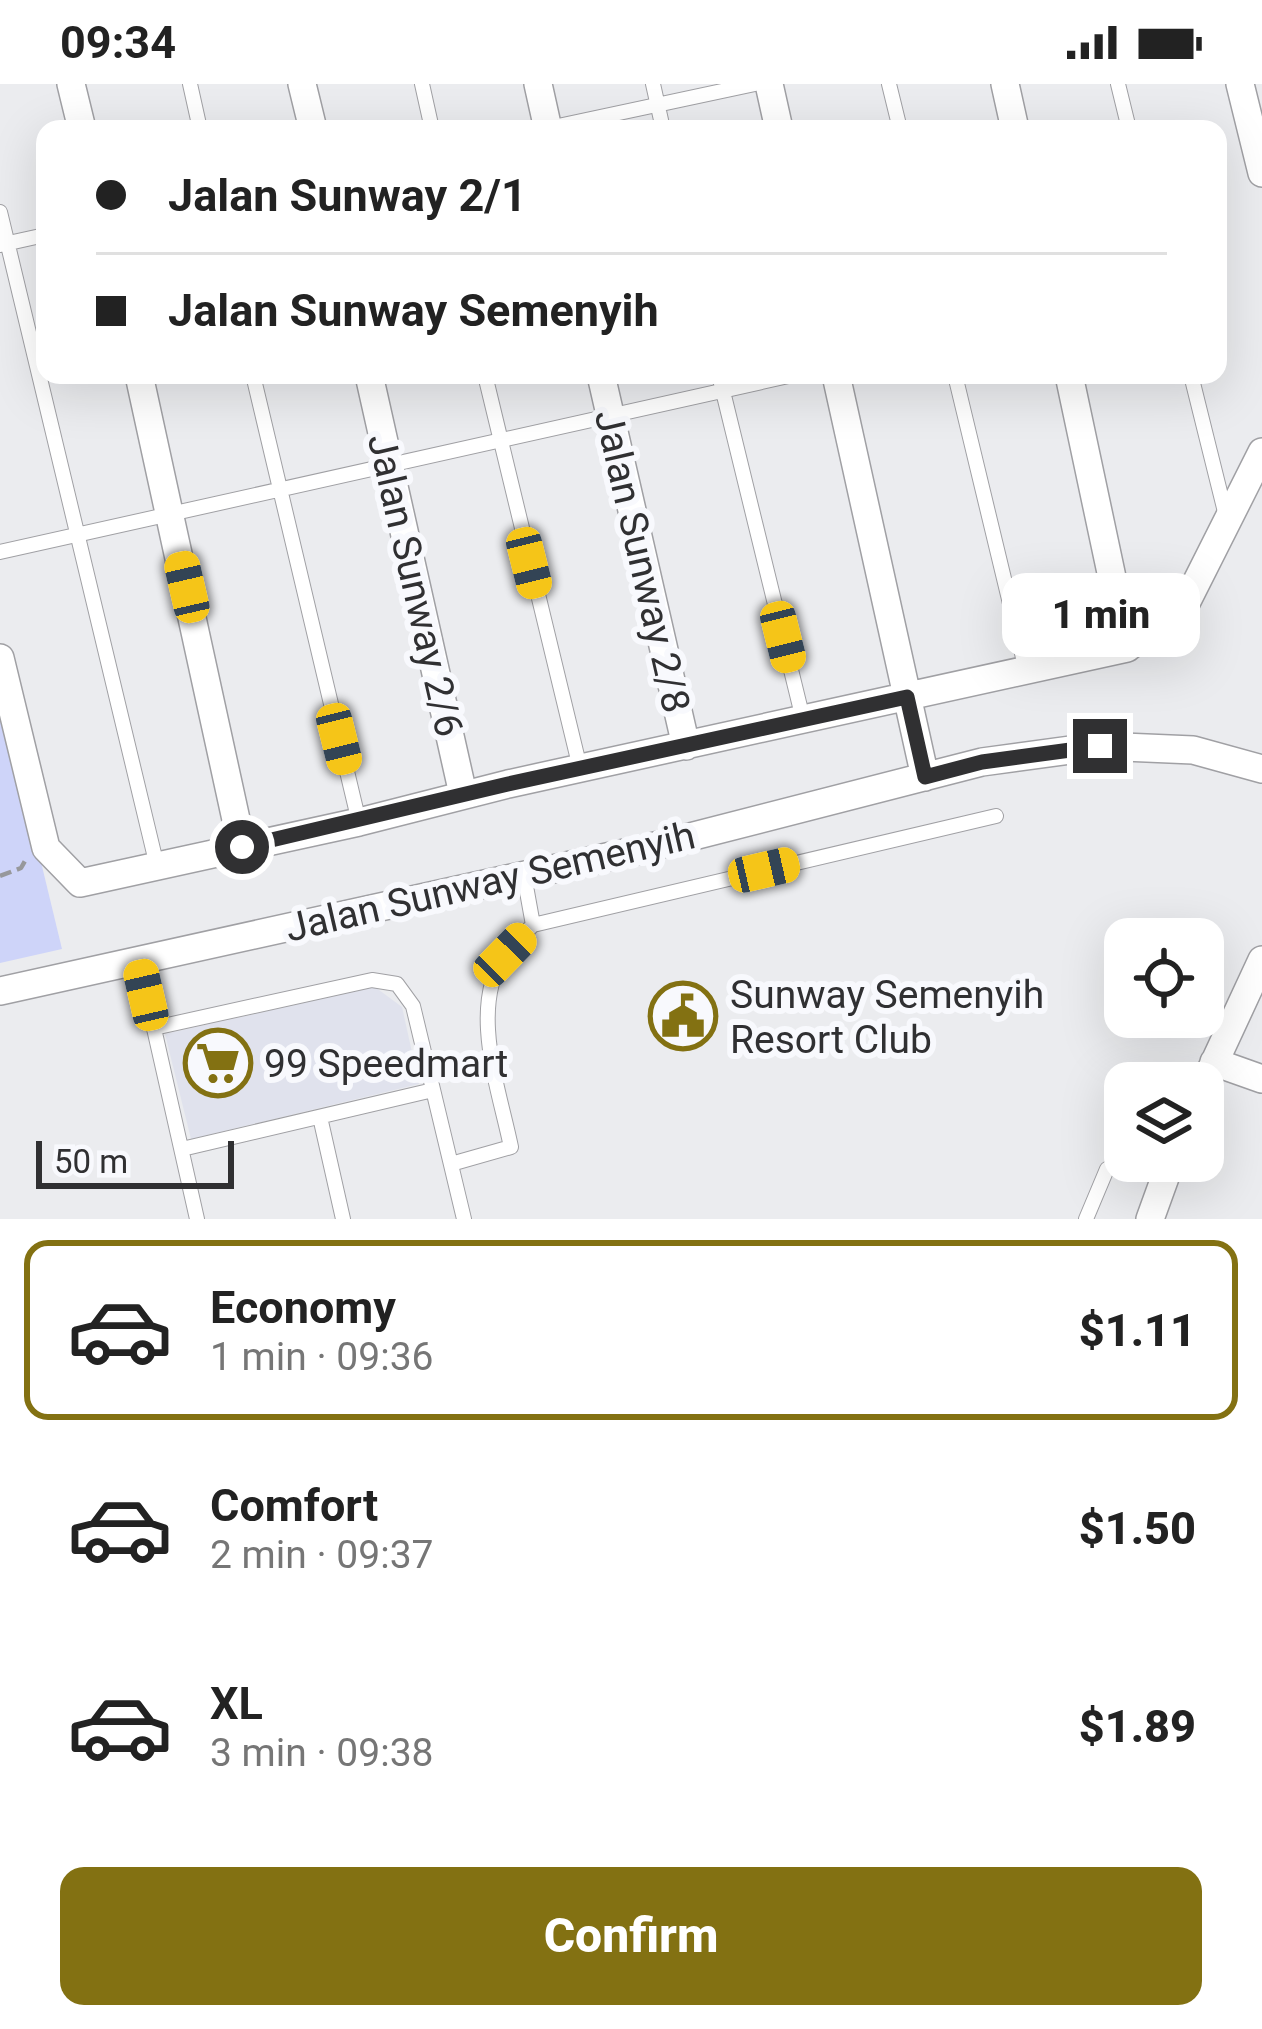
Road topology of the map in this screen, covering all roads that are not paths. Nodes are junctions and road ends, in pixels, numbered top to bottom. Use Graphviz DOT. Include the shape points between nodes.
graph roads {
  1 [pos="71,84"];
  2 [pos="190,84"];
  3 [pos="302,84"];
  4 [pos="422,84"];
  5 [pos="538,84"];
  6 [pos="652,84"];
  7 [pos="755,84"];
  8 [pos="769,84"];
  9 [pos="890,84"];
  10 [pos="1005,84"];
  11 [pos="1118,84"];
  12 [pos="1240,84"];
  13 [pos="658,105"];
  14 [pos="80,120"];
  15 [pos="198,120"];
  16 [pos="311,120"];
  17 [pos="430,120"];
  18 [pos="544,120"];
  19 [pos="588,120"];
  20 [pos="661,120"];
  21 [pos="777,120"];
  22 [pos="897,120"];
  23 [pos="1013,120"];
  24 [pos="1128,120"];
  25 [pos="1262,172"];
  26 [pos="0,212"];
  27 [pos="36,238"];
  28 [pos="3,244"];
  29 [pos="36,370"];
  30 [pos="40,384"];
  31 [pos="141,384"];
  32 [pos="255,384"];
  33 [pos="371,384"];
  34 [pos="487,384"];
  35 [pos="603,384"];
  36 [pos="718,384"];
  37 [pos="721,384"];
  38 [pos="838,384"];
  39 [pos="957,384"];
  40 [pos="1072,384"];
  41 [pos="1193,384"];
  42 [pos="610,416"];
  43 [pos="499,441"];
  44 [pos="1262,452"];
  45 [pos="389,465"];
  46 [pos="278,490"];
  47 [pos="170,514"];
  48 [pos="1228,525"];
  49 [pos="79,534"];
  50 [pos="0,552"];
  51 [pos="1127,648"];
  52 [pos="0,658"];
  53 [pos="1026,670"];
  54 [pos="907,697"];
  55 [pos="803,719"];
  56 [pos="686,746"];
  57 [pos="580,768"];
  58 [pos="1262,769"];
  59 [pos="925,777"];
  60 [pos="463,794"];
  61 [pos="996,816"];
  62 [pos="359,822"];
  63 [pos="242,847"];
  64 [pos="157,868"];
  65 [pos="524,875"];
  66 [pos="533,925"];
  67 [pos="1262,960"];
  68 [pos="139,962"];
  69 [pos="0,992"];
  70 [pos="154,1028"];
  71 [pos="1214,1062"];
  72 [pos="1224,1076"];
  73 [pos="1262,1079"];
  74 [pos="434,1090"];
  75 [pos="320,1117"];
  76 [pos="182,1149"];
  77 [pos="451,1164"];
  78 [pos="1104,1176"];
  79 [pos="1163,1182"];
  80 [pos="197,1219"];
  81 [pos="343,1219"];
  82 [pos="464,1219"];
  83 [pos="1086,1219"];
  84 [pos="1150,1219"];
  1 -- 14 [label="street"];
  2 -- 15 [label="lane"];
  3 -- 16 [label="street"];
  4 -- 17 [label="lane"];
  5 -- 18 [label="street"];
  6 -- 13 [label="lane"];
  7 -- 13 [label="lane"];
  8 -- 21 [label="street"];
  9 -- 22 [label="lane"];
  10 -- 23 [label="street"];
  11 -- 24 [label="lane"];
  12 -- 25 [label="street"];
  13 -- 19 [label="lane"];
  13 -- 20 [label="lane"];
  26 -- 28 [label="lane"];
  27 -- 28 [label="lane"];
  28 -- 29 [label="lane"];
  30 -- 49 [label="lane"];
  31 -- 47 [label="street"];
  32 -- 46 [label="lane"];
  33 -- 45 [label="street, Jalan Sunway 2/6"];
  34 -- 43 [label="lane"];
  35 -- 42 [label="street, Jalan Sunway 2/8"];
  36 -- 42 [label="lane"];
  37 -- 55 [label="lane"];
  38 -- 54 [label="street"];
  39 -- 53 [label="lane"];
  40 -- 51 [label="street"];
  41 -- 48 [label="lane"];
  42 -- 43 [label="lane"];
  42 -- 56 [label="street, Jalan Sunway 2/8"];
  43 -- 45 [label="lane"];
  43 -- 57 [label="lane"];
  44 -- 48 [label="street"];
  45 -- 46 [label="lane"];
  45 -- 60 [label="street, Jalan Sunway 2/6"];
  46 -- 47 [label="lane"];
  46 -- 62 [label="lane"];
  47 -- 49 [label="lane"];
  47 -- 63 [label="street"];
  48 -- 51 [label="street" via="1185,605"];
  49 -- 50 [label="lane"];
  49 -- 64 [label="lane"];
  51 -- 53 [label="street"];
  52 -- 64 [label="street" via="46,848 80,884"];
  53 -- 54 [label="street"];
  54 -- 55 [label="street"];
  54 -- 59 [label="street"];
  55 -- 56 [label="street"];
  56 -- 57 [label="street"];
  57 -- 60 [label="street"];
  58 -- 59 [label="street, Jalan Sunway Semenyih" via="1193,750 1100,746"];
  59 -- 65 [label="street, Jalan Sunway Semenyih"];
  60 -- 62 [label="street"];
  61 -- 66 [label="lane"];
  62 -- 63 [label="street"];
  63 -- 64 [label="street"];
  65 -- 66 [label="lane"];
  65 -- 68 [label="street, Jalan Sunway Semenyih"];
  66 -- 77 [label="lane" via="505,955 487,1002 511,1147"];
  67 -- 71 [label="street"];
  68 -- 69 [label="street, Jalan Sunway Semenyih"];
  68 -- 70 [label="lane"];
  70 -- 74 [label="lane" via="372,980 397,984 413,1006"];
  70 -- 76 [label="lane"];
  72 -- 73 [label="street"];
  74 -- 75 [label="lane"];
  74 -- 77 [label="lane"];
  75 -- 76 [label="lane"];
  75 -- 81 [label="lane"];
  76 -- 80 [label="lane"];
  77 -- 82 [label="lane"];
  78 -- 83 [label="lane"];
  79 -- 84 [label="street"];
}
